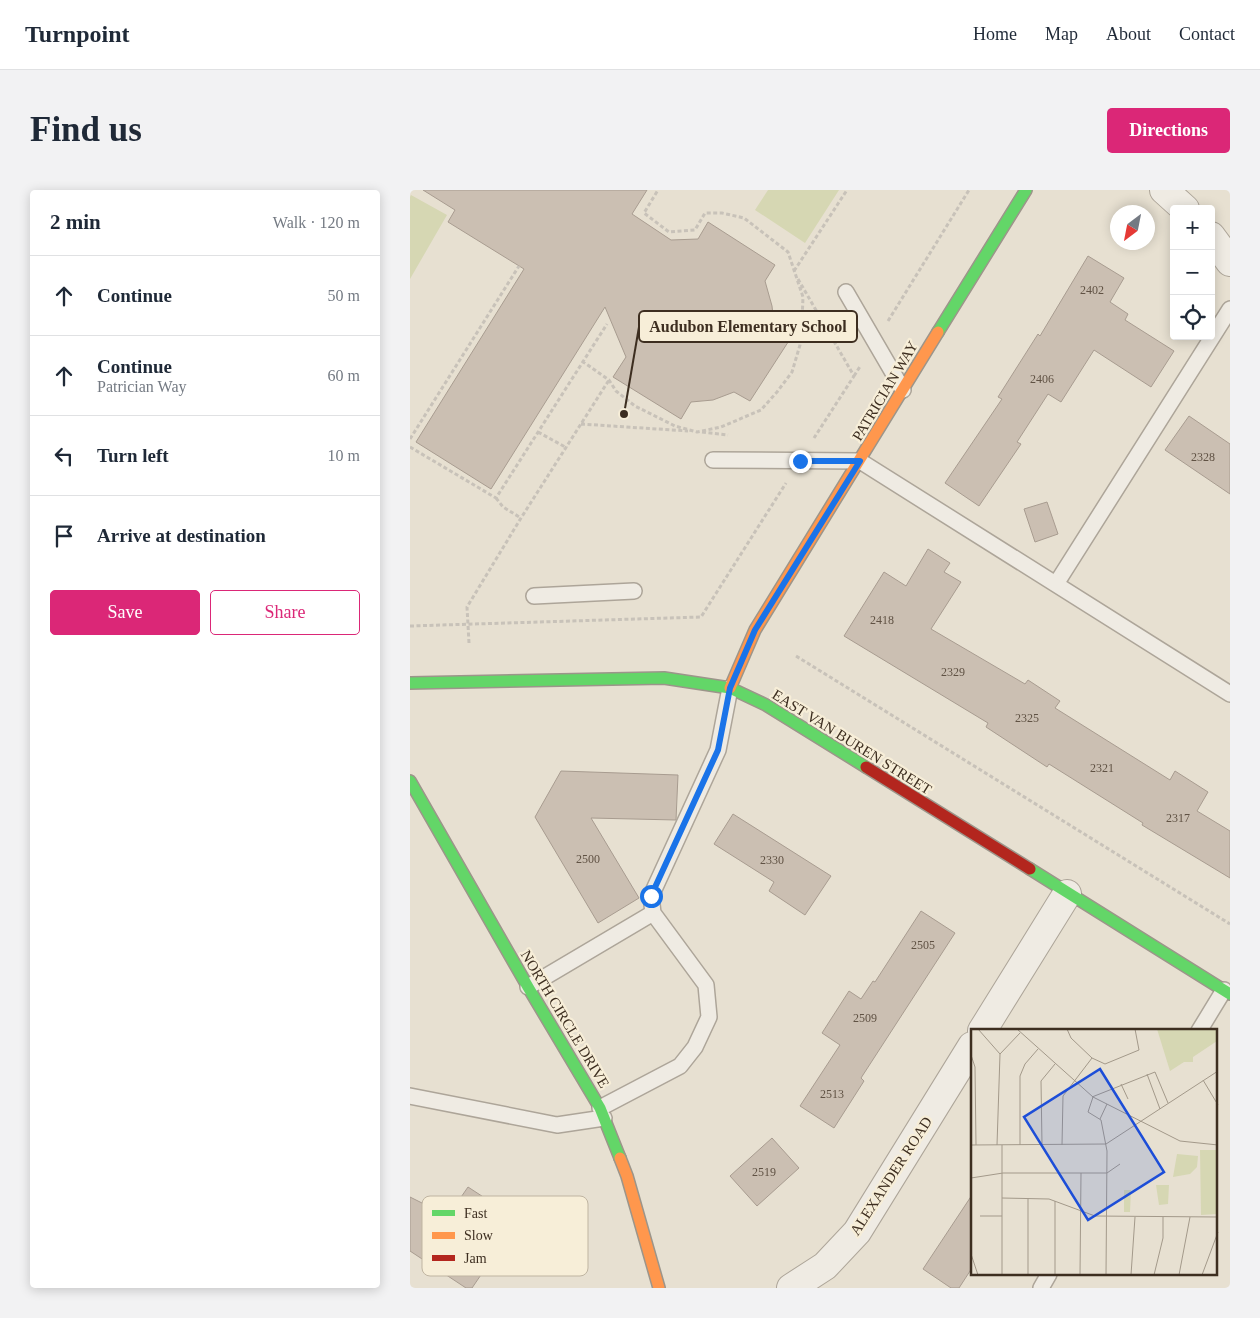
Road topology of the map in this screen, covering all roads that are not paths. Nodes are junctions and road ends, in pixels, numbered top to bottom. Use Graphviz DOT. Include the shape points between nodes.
graph roads {
  1 [pos="1026,190"];
  2 [pos="1164,190"];
  3 [pos="1181,205"];
  4 [pos="1215,241"];
  5 [pos="1230,262"];
  6 [pos="846,292"];
  7 [pos="1230,309"];
  8 [pos="903,390"];
  9 [pos="713,460"];
  10 [pos="860,461"];
  11 [pos="1056,584"];
  12 [pos="634,591"];
  13 [pos="534,596"];
  14 [pos="410,683"];
  15 [pos="730,688"];
  16 [pos="1230,694"];
  17 [pos="410,781"];
  18 [pos="1067,894"];
  19 [pos="653,913"];
  20 [pos="528,988"];
  21 [pos="1227,992"];
  22 [pos="983,1029"];
  23 [pos="1200,1029"];
  24 [pos="971,1048"];
  25 [pos="410,1096"];
  26 [pos="602,1113"];
  27 [pos="1048,1276"];
  28 [pos="659,1288"];
  29 [pos="791,1288"];
  30 [pos="1041,1288"];
  1 -- 8 [label="street, PATRICIAN WAY"];
  2 -- 3 [label="street"];
  4 -- 5 [label="street"];
  6 -- 8 [label="lane"];
  7 -- 11 [label="lane"];
  8 -- 10 [label="street, PATRICIAN WAY"];
  9 -- 10 [label="lane"];
  10 -- 11 [label="lane"];
  10 -- 15 [label="street, PATRICIAN WAY" via="755,630"];
  11 -- 16 [label="lane"];
  12 -- 13 [label="lane"];
  14 -- 15 [label="street, EAST VAN BUREN STREET" via="664,678"];
  15 -- 18 [label="street, EAST VAN BUREN STREET" via="766,705"];
  15 -- 19 [label="lane" via="718,750 651,896"];
  17 -- 20 [label="street, NORTH CIRCLE DRIVE"];
  18 -- 21 [label="street, EAST VAN BUREN STREET"];
  18 -- 22 [label="street"];
  19 -- 20 [label="lane"];
  19 -- 26 [label="lane" via="706,985 709,1017 696,1047 680,1066"];
  20 -- 26 [label="street, NORTH CIRCLE DRIVE"];
  21 -- 23 [label="lane"];
  24 -- 29 [label="street, ALEXANDER ROAD" via="857,1232 825,1266"];
  25 -- 26 [label="lane" via="557,1125"];
  26 -- 28 [label="street, NORTH CIRCLE DRIVE" via="627,1176"];
  27 -- 30 [label="lane"];
}
